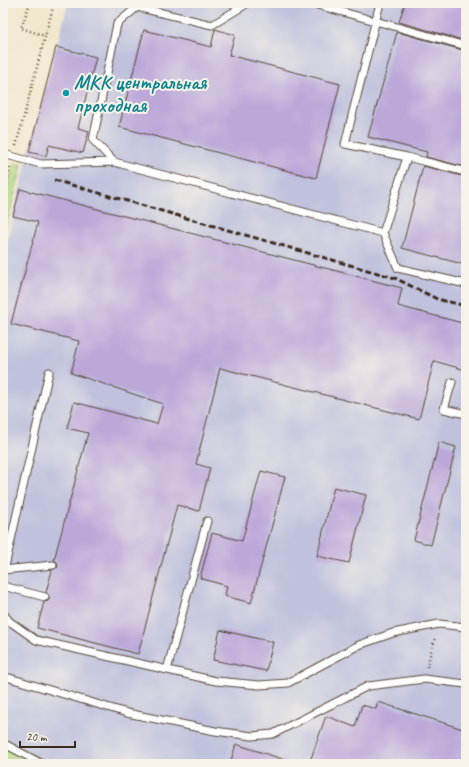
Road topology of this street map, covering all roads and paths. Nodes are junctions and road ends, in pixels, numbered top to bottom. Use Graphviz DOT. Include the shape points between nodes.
graph roads {
  1 [pos="30,3"];
  2 [pos="54,3"];
  3 [pos="248,3"];
  4 [pos="310,3"];
  5 [pos="380,3"];
  6 [pos="376,20"];
  7 [pos="45,36"];
  8 [pos="466,46"];
  9 [pos="3,154"];
  10 [pos="13,156"];
  11 [pos="407,157"];
  12 [pos="114,162"];
  13 [pos="466,172"];
  14 [pos="3,192"];
  15 [pos="383,233"];
  16 [pos="466,284"];
  17 [pos="49,372"];
  18 [pos="452,382"];
  19 [pos="466,414"];
  20 [pos="207,521"];
  21 [pos="53,565"];
  22 [pos="4,570"];
  23 [pos="3,586"];
  24 [pos="45,597"];
  25 [pos="3,613"];
  26 [pos="439,624"];
  27 [pos="466,626"];
  28 [pos="167,670"];
  29 [pos="3,676"];
  30 [pos="424,679"];
  31 [pos="466,684"];
  32 [pos="3,743"];
  33 [pos="42,764"];
  1 -- 7 [label="path" via="21,28"];
  2 -- 7 [label="path"];
  3 -- 12 [label="lane" via="212,25 137,7 117,24 93,140"];
  4 -- 6 [label="lane"];
  5 -- 6 [label="lane"];
  6 -- 8 [label="lane"];
  6 -- 11 [label="lane" via="345,144"];
  7 -- 10 [label="path"];
  9 -- 10 [label="lane"];
  10 -- 12 [label="lane" via="41,164"];
  10 -- 14 [label="path"];
  11 -- 13 [label="lane"];
  11 -- 15 [label="lane"];
  12 -- 15 [label="lane"];
  15 -- 16 [label="lane" via="398,268"];
  17 -- 22 [label="lane"];
  18 -- 19 [label="lane" via="444,409"];
  20 -- 28 [label="lane"];
  21 -- 22 [label="lane"];
  23 -- 24 [label="lane"];
  25 -- 28 [label="lane" via="9,621 36,640"];
  26 -- 27 [label="lane"];
  26 -- 28 [label="lane" via="393,633 359,645 288,683 259,685"];
  26 -- 30 [label="path"];
  29 -- 30 [label="lane" via="127,713 215,732 264,736 284,729 368,686"];
  30 -- 31 [label="lane"];
  32 -- 33 [label="lane"];
}
